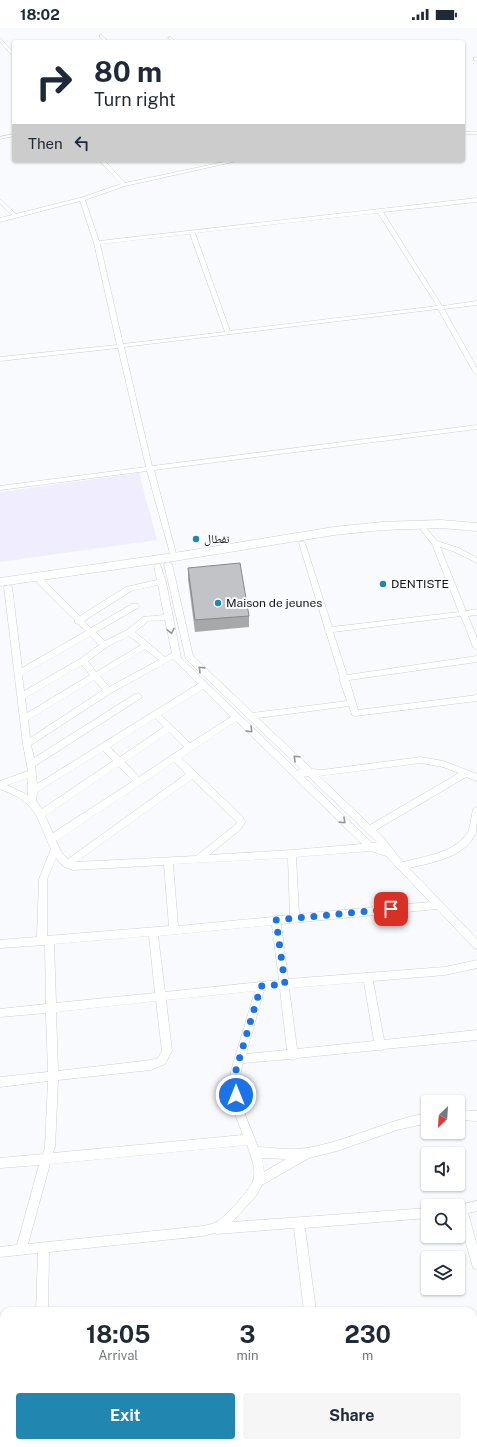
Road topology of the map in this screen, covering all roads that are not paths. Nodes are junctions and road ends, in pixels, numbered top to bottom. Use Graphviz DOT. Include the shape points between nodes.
graph roads {
  1 [pos="101,36"];
  2 [pos="0,39"];
  3 [pos="105,40"];
  4 [pos="12,54"];
  5 [pos="477,133"];
  6 [pos="465,134"];
  7 [pos="12,135"];
  8 [pos="0,138"];
  9 [pos="104,162"];
  10 [pos="224,162"];
  11 [pos="124,185"];
  12 [pos="82,199"];
  13 [pos="477,200"];
  14 [pos="0,201"];
  15 [pos="380,211"];
  16 [pos="15,216"];
  17 [pos="0,220"];
  18 [pos="192,232"];
  19 [pos="97,243"];
  20 [pos="477,303"];
  21 [pos="440,307"];
  22 [pos="228,333"];
  23 [pos="121,346"];
  24 [pos="0,359"];
  25 [pos="477,373"];
  26 [pos="477,427"];
  27 [pos="150,469"];
  28 [pos="0,488"];
  29 [pos="477,527"];
  30 [pos="424,530"];
  31 [pos="477,533"];
  32 [pos="302,543"];
  33 [pos="435,544"];
  34 [pos="477,561"];
  35 [pos="167,562"];
  36 [pos="41,582"];
  37 [pos="162,582"];
  38 [pos="3,586"];
  39 [pos="135,606"];
  40 [pos="477,612"];
  41 [pos="463,614"];
  42 [pos="168,617"];
  43 [pos="78,621"];
  44 [pos="328,630"];
  45 [pos="130,632"];
  46 [pos="91,633"];
  47 [pos="104,645"];
  48 [pos="146,645"];
  49 [pos="477,647"];
  50 [pos="176,654"];
  51 [pos="477,659"];
  52 [pos="164,660"];
  53 [pos="83,661"];
  54 [pos="18,674"];
  55 [pos="95,675"];
  56 [pos="343,678"];
  57 [pos="203,685"];
  58 [pos="108,691"];
  59 [pos="138,696"];
  60 [pos="21,697"];
  61 [pos="477,698"];
  62 [pos="351,703"];
  63 [pos="156,714"];
  64 [pos="251,716"];
  65 [pos="237,717"];
  66 [pos="24,719"];
  67 [pos="170,727"];
  68 [pos="27,744"];
  69 [pos="104,746"];
  70 [pos="190,748"];
  71 [pos="174,758"];
  72 [pos="120,761"];
  73 [pos="32,768"];
  74 [pos="304,773"];
  75 [pos="466,773"];
  76 [pos="192,774"];
  77 [pos="477,778"];
  78 [pos="138,781"];
  79 [pos="0,785"];
  80 [pos="33,790"];
  81 [pos="32,802"];
  82 [pos="477,810"];
  83 [pos="41,814"];
  84 [pos="476,825"];
  85 [pos="370,829"];
  86 [pos="51,839"];
  87 [pos="384,844"];
  88 [pos="371,847"];
  89 [pos="55,849"];
  90 [pos="389,853"];
  91 [pos="292,854"];
  92 [pos="199,858"];
  93 [pos="168,860"];
  94 [pos="67,864"];
  95 [pos="401,866"];
  96 [pos="439,905"];
  97 [pos="296,918"];
  98 [pos="276,920"];
  99 [pos="174,929"];
  100 [pos="153,932"];
  101 [pos="46,940"];
  102 [pos="0,944"];
  103 [pos="477,946"];
  104 [pos="477,964"];
  105 [pos="368,977"];
  106 [pos="285,984"];
  107 [pos="261,986"];
  108 [pos="161,996"];
  109 [pos="52,1008"];
  110 [pos="0,1013"];
  111 [pos="477,1036"];
  112 [pos="380,1046"];
  113 [pos="293,1055"];
  114 [pos="240,1059"];
  115 [pos="53,1076"];
  116 [pos="0,1082"];
  117 [pos="465,1116"];
  118 [pos="477,1116"];
  119 [pos="421,1119"];
  120 [pos="249,1140"];
  121 [pos="254,1152"];
  122 [pos="306,1153"];
  123 [pos="48,1159"];
  124 [pos="0,1163"];
  125 [pos="258,1181"];
  126 [pos="477,1206"];
  127 [pos="465,1209"];
  128 [pos="421,1214"];
  129 [pos="299,1223"];
  130 [pos="465,1226"];
  131 [pos="215,1229"];
  132 [pos="44,1247"];
  133 [pos="21,1250"];
  134 [pos="0,1252"];
  135 [pos="477,1264"];
  136 [pos="42,1307"];
  137 [pos="310,1307"];
  1 -- 3 [label="street"];
  2 -- 4 [label="street"];
  5 -- 6 [label="street"];
  7 -- 8 [label="street"];
  9 -- 11 [label="street"];
  10 -- 11 [label="street"];
  11 -- 12 [label="street"];
  12 -- 16 [label="street"];
  12 -- 19 [label="street"];
  13 -- 15 [label="street"];
  14 -- 16 [label="street"];
  15 -- 18 [label="street"];
  15 -- 21 [label="street"];
  16 -- 17 [label="street"];
  18 -- 19 [label="street"];
  18 -- 22 [label="street"];
  19 -- 23 [label="street"];
  20 -- 21 [label="street"];
  21 -- 22 [label="street"];
  21 -- 25 [label="street"];
  22 -- 23 [label="street"];
  23 -- 24 [label="street"];
  23 -- 27 [label="street"];
  26 -- 27 [label="street"];
  27 -- 28 [label="street"];
  27 -- 35 [label="street"];
  29 -- 35 [label="main road" via="441,524 334,531"];
  30 -- 31 [label="main road"];
  30 -- 32 [label="main road" via="356,535"];
  30 -- 33 [label="street"];
  32 -- 35 [label="main road"];
  32 -- 44 [label="street"];
  33 -- 34 [label="street" via="457,550"];
  33 -- 41 [label="street"];
  35 -- 36 [label="main road"];
  35 -- 37 [label="street"];
  35 -- 38 [label="main road"];
  64 -- 35 [label="street, one-way" via="189,657"];
  36 -- 38 [label="main road"];
  36 -- 43 [label="street"];
  37 -- 42 [label="street"];
  37 -- 43 [label="street" via="129,589"];
  38 -- 54 [label="street"];
  39 -- 46 [label="street"];
  40 -- 41 [label="street"];
  41 -- 44 [label="street"];
  41 -- 49 [label="street"];
  42 -- 45 [label="street" via="146,619"];
  42 -- 50 [label="street, one-way"];
  43 -- 46 [label="street"];
  44 -- 56 [label="street"];
  45 -- 47 [label="street"];
  45 -- 48 [label="street"];
  46 -- 47 [label="street"];
  46 -- 54 [label="street"];
  47 -- 53 [label="street"];
  48 -- 52 [label="street"];
  48 -- 55 [label="street"];
  50 -- 52 [label="street"];
  50 -- 57 [label="street" via="177,660"];
  51 -- 56 [label="street"];
  52 -- 58 [label="street"];
  53 -- 55 [label="street"];
  53 -- 60 [label="street"];
  54 -- 60 [label="street"];
  55 -- 58 [label="street"];
  55 -- 66 [label="street"];
  56 -- 62 [label="street"];
  57 -- 63 [label="street"];
  57 -- 65 [label="street"];
  58 -- 68 [label="street"];
  59 -- 73 [label="street"];
  60 -- 66 [label="street"];
  61 -- 62 [label="street" via="355,713"];
  62 -- 64 [label="street"];
  63 -- 67 [label="street"];
  63 -- 69 [label="street"];
  74 -- 64 [label="street, one-way"];
  65 -- 70 [label="street"];
  65 -- 74 [label="street, one-way"];
  66 -- 68 [label="street"];
  67 -- 70 [label="street"];
  67 -- 72 [label="street"];
  68 -- 73 [label="street"];
  69 -- 72 [label="street"];
  69 -- 80 [label="street"];
  70 -- 71 [label="street"];
  71 -- 76 [label="street"];
  71 -- 78 [label="street"];
  72 -- 78 [label="street"];
  72 -- 83 [label="street"];
  73 -- 79 [label="street"];
  73 -- 80 [label="street"];
  74 -- 75 [label="street" via="421,760 434,760"];
  74 -- 85 [label="street"];
  74 -- 88 [label="street, one-way"];
  75 -- 77 [label="street"];
  75 -- 85 [label="street"];
  76 -- 92 [label="street" via="241,822"];
  76 -- 94 [label="street"];
  78 -- 86 [label="street"];
  79 -- 81 [label="street"];
  80 -- 81 [label="street"];
  81 -- 83 [label="street"];
  82 -- 84 [label="street"];
  83 -- 86 [label="street"];
  84 -- 95 [label="street" via="470,836 446,854"];
  85 -- 87 [label="street"];
  86 -- 89 [label="street"];
  87 -- 88 [label="street"];
  87 -- 90 [label="street"];
  88 -- 90 [label="street"];
  88 -- 91 [label="street"];
  89 -- 94 [label="street"];
  89 -- 101 [label="street" via="43,879"];
  90 -- 95 [label="street"];
  91 -- 92 [label="street"];
  91 -- 97 [label="street"];
  92 -- 93 [label="street"];
  93 -- 94 [label="street" via="73,866"];
  93 -- 99 [label="street"];
  95 -- 96 [label="street"];
  96 -- 97 [label="street"];
  96 -- 103 [label="street"];
  97 -- 98 [label="street"];
  98 -- 99 [label="street"];
  98 -- 106 [label="street"];
  99 -- 100 [label="street"];
  100 -- 101 [label="street"];
  100 -- 108 [label="street"];
  101 -- 102 [label="street"];
  101 -- 109 [label="street"];
  104 -- 105 [label="street" via="445,971"];
  105 -- 106 [label="street"];
  105 -- 112 [label="street"];
  106 -- 107 [label="street"];
  106 -- 113 [label="street"];
  107 -- 108 [label="street"];
  107 -- 114 [label="street"];
  108 -- 109 [label="street"];
  108 -- 115 [label="street" via="167,1051 161,1063"];
  109 -- 110 [label="street"];
  109 -- 115 [label="street"];
  111 -- 112 [label="street"];
  112 -- 113 [label="street"];
  113 -- 114 [label="street"];
  114 -- 120 [label="street" via="236,1070 237,1105"];
  115 -- 116 [label="street"];
  115 -- 123 [label="street"];
  117 -- 118 [label="street"];
  119 -- 122 [label="street" via="404,1122"];
  120 -- 121 [label="street"];
  120 -- 123 [label="street"];
  121 -- 122 [label="street"];
  121 -- 125 [label="street"];
  122 -- 125 [label="street"];
  123 -- 124 [label="street"];
  123 -- 133 [label="street" via="39,1181"];
  125 -- 131 [label="street" via="232,1215"];
  126 -- 127 [label="street"];
  128 -- 129 [label="street"];
  129 -- 131 [label="street"];
  129 -- 137 [label="street"];
  130 -- 135 [label="street"];
  131 -- 132 [label="street"];
  132 -- 133 [label="street"];
  132 -- 136 [label="street"];
  133 -- 134 [label="street"];
}
